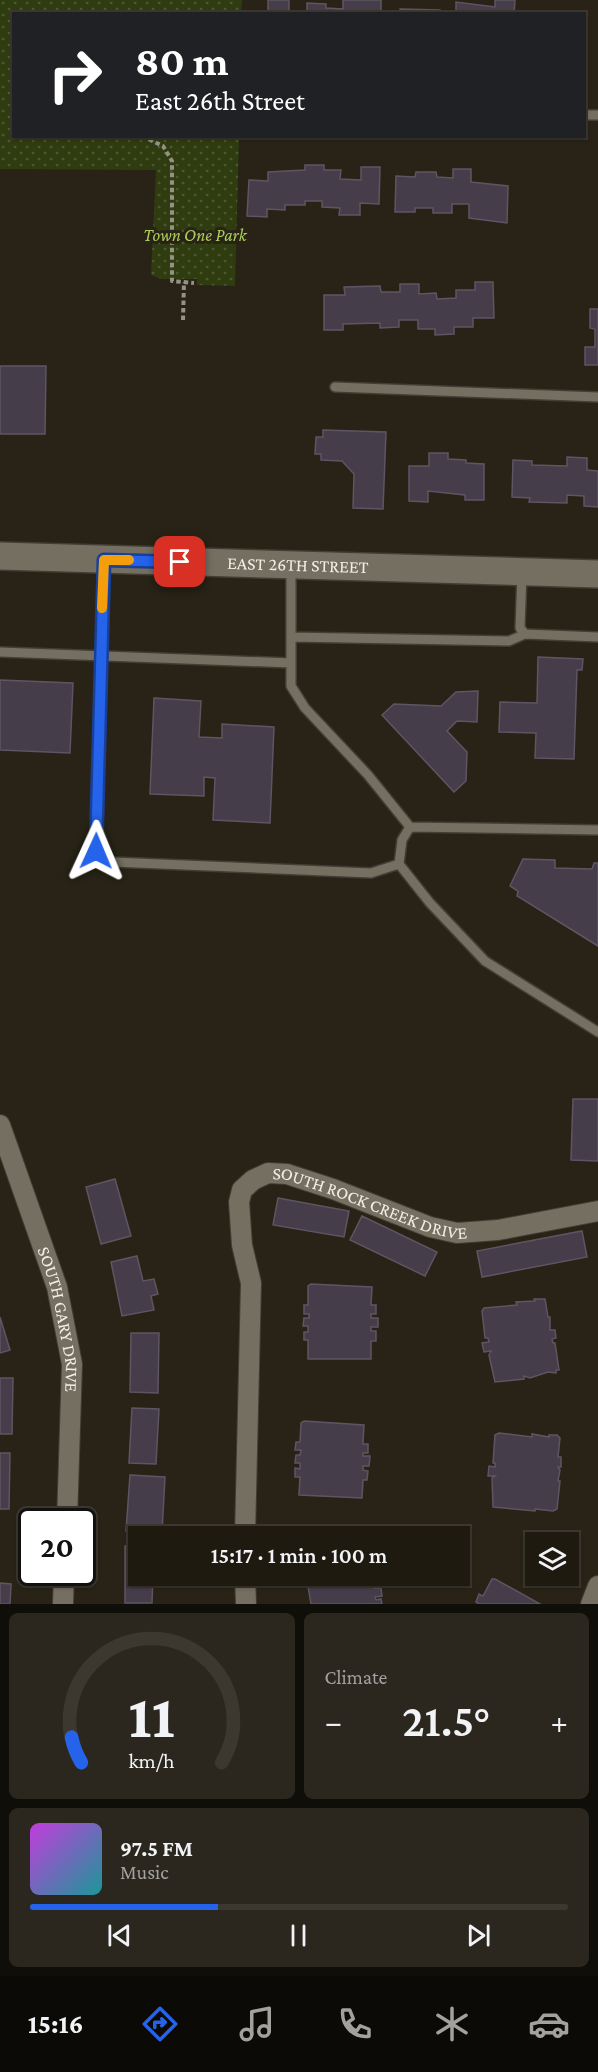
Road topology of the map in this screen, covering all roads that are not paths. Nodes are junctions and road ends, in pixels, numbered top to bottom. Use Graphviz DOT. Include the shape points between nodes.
graph roads {
  1 [pos="335,387"];
  2 [pos="598,397"];
  3 [pos="0,556"];
  4 [pos="104,560"];
  5 [pos="291,565"];
  6 [pos="522,572"];
  7 [pos="598,574"];
  8 [pos="525,634"];
  9 [pos="291,637"];
  10 [pos="598,637"];
  11 [pos="0,652"];
  12 [pos="100,657"];
  13 [pos="291,663"];
  14 [pos="410,827"];
  15 [pos="598,830"];
  16 [pos="399,864"];
  17 [pos="598,1032"];
  18 [pos="0,1125"];
  19 [pos="598,1211"];
  20 [pos="67,1508"];
  21 [pos="245,1526"];
  22 [pos="64,1586"];
  23 [pos="245,1586"];
  24 [pos="598,1586"];
  25 [pos="63,1604"];
  26 [pos="246,1604"];
  27 [pos="591,1604"];
  1 -- 2 [label="lane"];
  3 -- 4 [label="main road, EAST 26TH STREET"];
  4 -- 5 [label="main road, EAST 26TH STREET"];
  4 -- 12 [label="lane"];
  5 -- 6 [label="main road, EAST 26TH STREET"];
  5 -- 9 [label="lane"];
  6 -- 7 [label="main road, EAST 26TH STREET"];
  6 -- 8 [label="lane" via="520,628"];
  8 -- 9 [label="lane" via="509,641"];
  8 -- 10 [label="lane"];
  9 -- 13 [label="lane"];
  11 -- 12 [label="lane"];
  12 -- 13 [label="lane"];
  12 -- 16 [label="lane" via="96,851 113,862 125,863 371,873"];
  13 -- 14 [label="lane" via="291,686 305,708"];
  14 -- 15 [label="lane"];
  14 -- 16 [label="lane" via="402,840"];
  16 -- 17 [label="lane" via="485,961"];
  18 -- 20 [label="street, SOUTH GARY DRIVE" via="57,1287 72,1364"];
  19 -- 21 [label="street, SOUTH ROCK CREEK DRIVE" via="498,1230 457,1233 430,1227 287,1174 268,1173 247,1185 242,1190 239,1212 251,1283"];
  22 -- 25 [label="street"];
  23 -- 26 [label="street"];
  24 -- 27 [label="street"];
}
